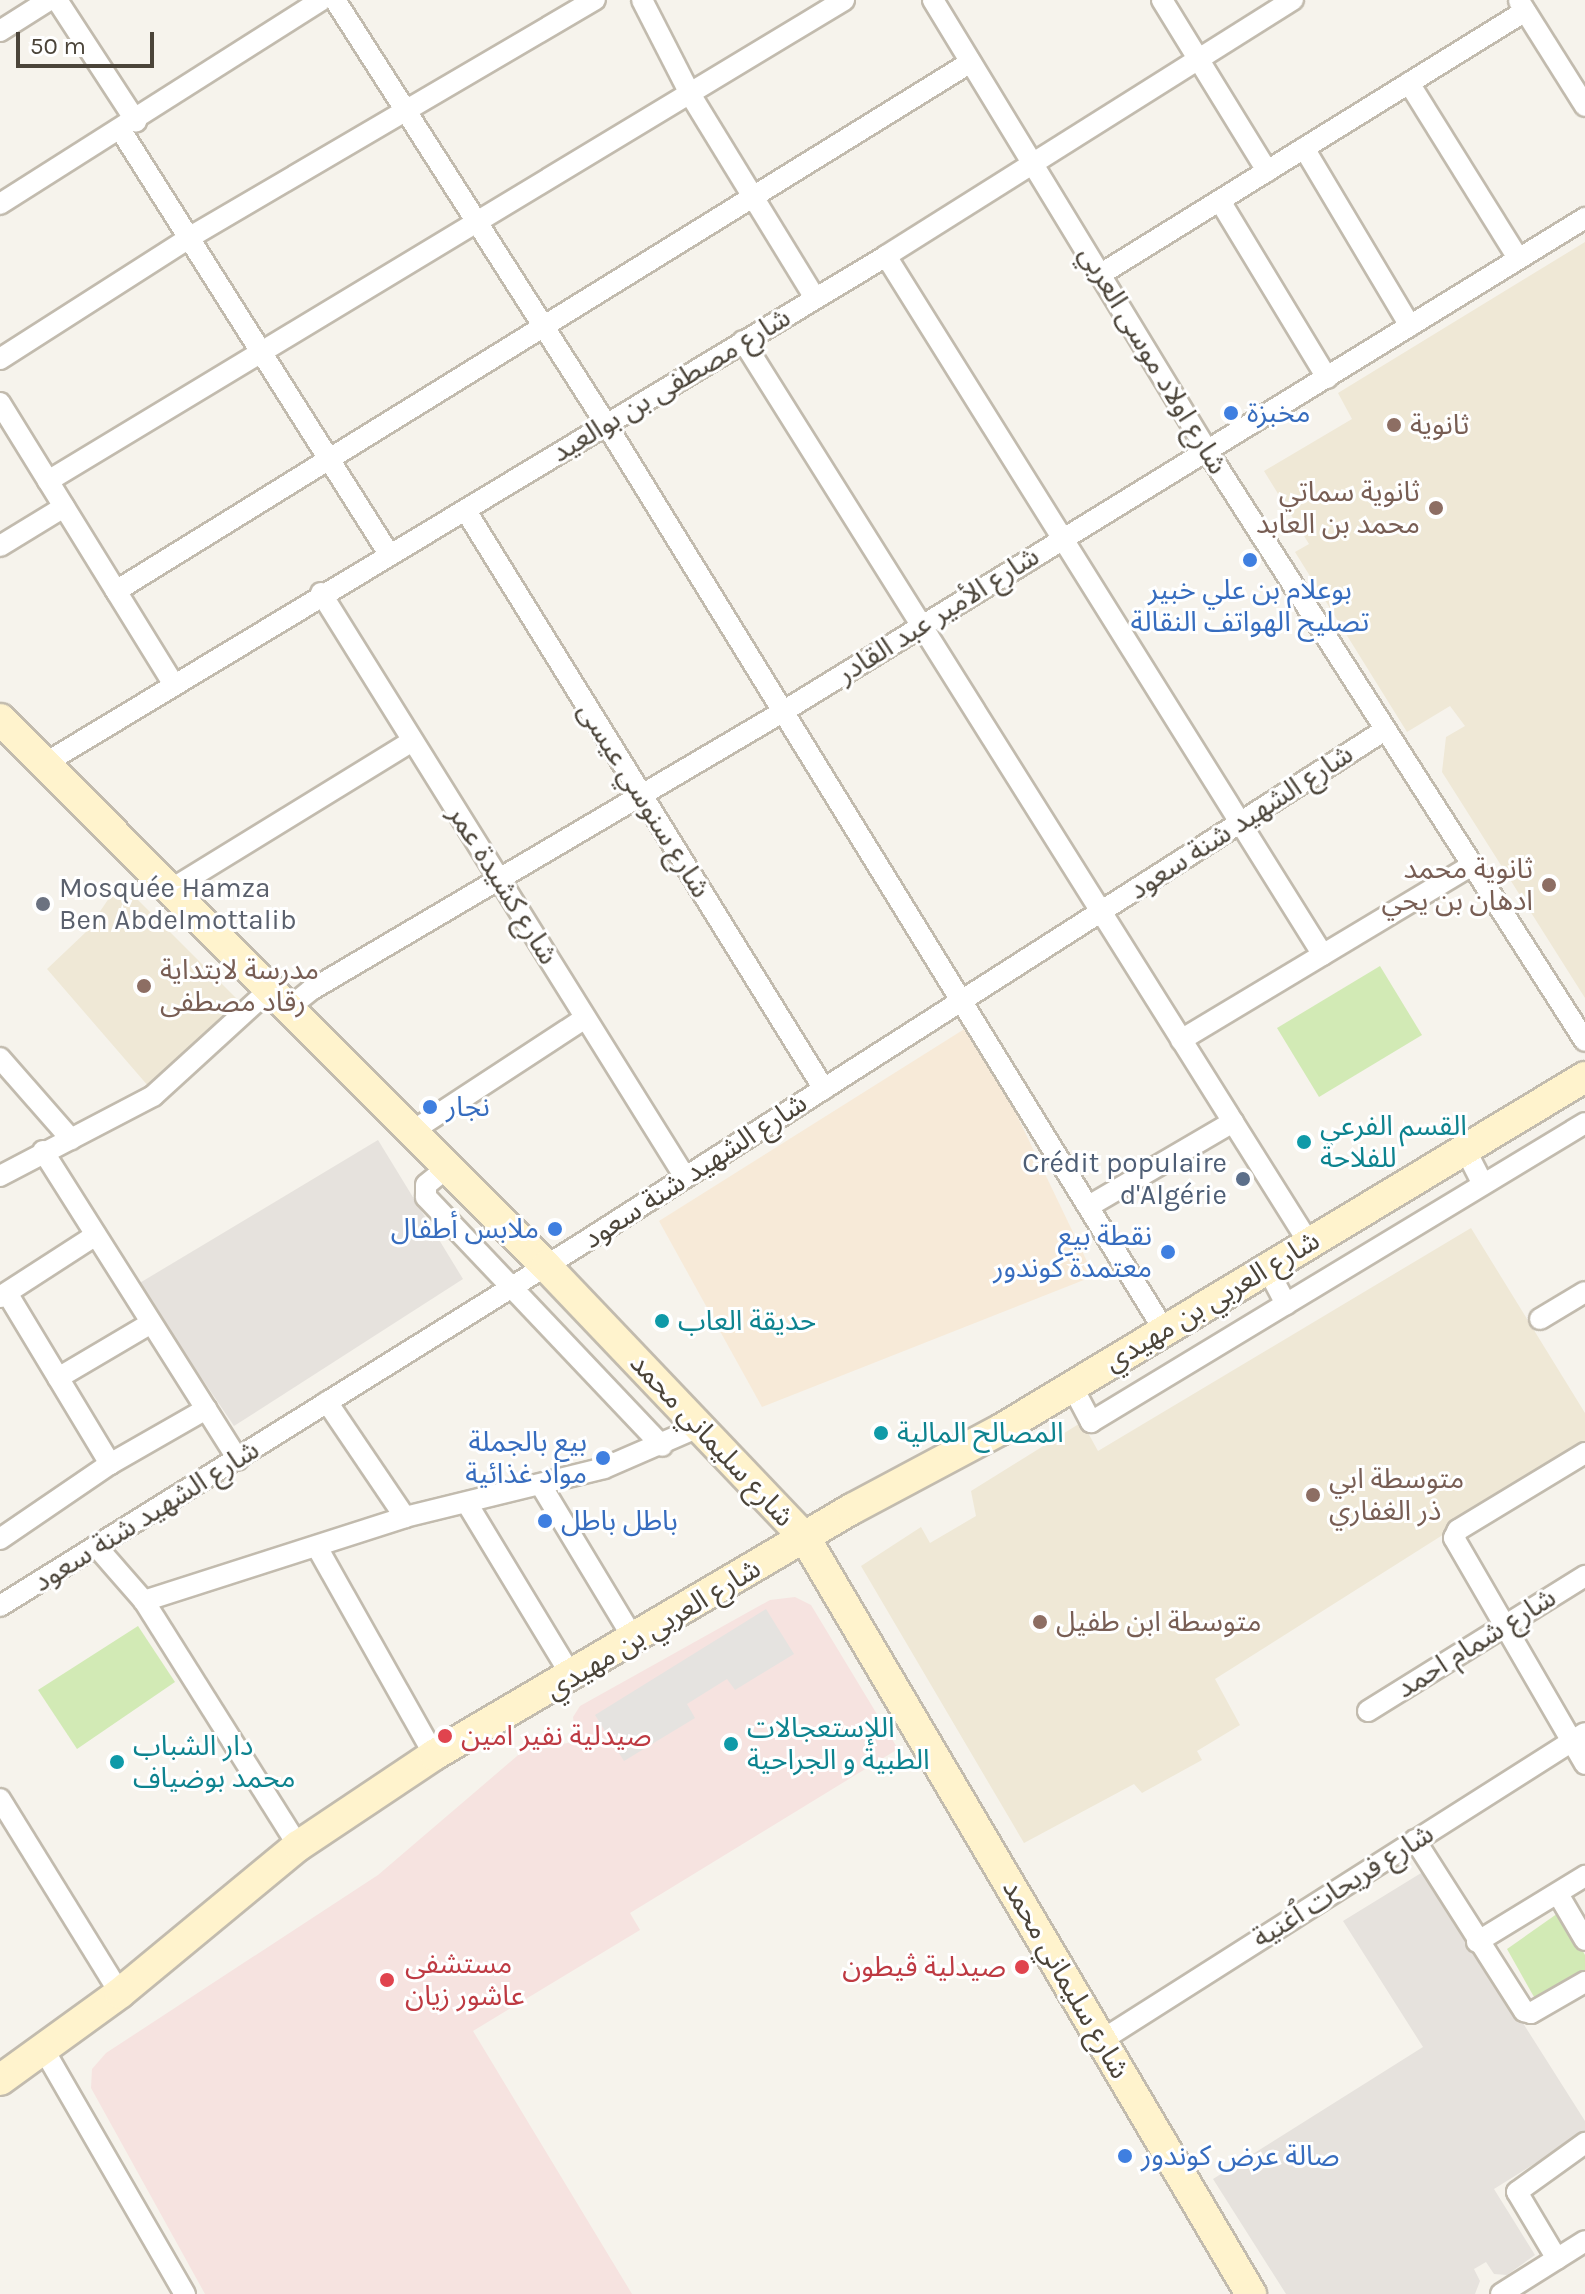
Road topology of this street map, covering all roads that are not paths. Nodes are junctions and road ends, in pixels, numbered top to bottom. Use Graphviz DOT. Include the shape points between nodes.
graph roads {
  1 [pos="49,0"];
  2 [pos="57,0"];
  3 [pos="321,0"];
  4 [pos="335,0"];
  5 [pos="595,0"];
  6 [pos="642,0"];
  7 [pos="844,0"];
  8 [pos="933,0"];
  9 [pos="1162,0"];
  10 [pos="1293,0"];
  11 [pos="1522,5"];
  12 [pos="0,31"];
  13 [pos="1199,58"];
  14 [pos="971,62"];
  15 [pos="1409,83"];
  16 [pos="690,94"];
  17 [pos="1585,106"];
  18 [pos="406,109"];
  19 [pos="128,125"];
  20 [pos="1304,148"];
  21 [pos="1033,164"];
  22 [pos="1267,171"];
  23 [pos="752,197"];
  24 [pos="1220,201"];
  25 [pos="0,204"];
  26 [pos="1585,218"];
  27 [pos="475,219"];
  28 [pos="192,236"];
  29 [pos="886,256"];
  30 [pos="1518,258"];
  31 [pos="1101,274"];
  32 [pos="815,298"];
  33 [pos="1410,326"];
  34 [pos="542,327"];
  35 [pos="743,341"];
  36 [pos="260,353"];
  37 [pos="0,359"];
  38 [pos="1327,378"];
  39 [pos="0,403"];
  40 [pos="606,424"];
  41 [pos="1208,452"];
  42 [pos="329,461"];
  43 [pos="48,481"];
  44 [pos="64,507"];
  45 [pos="466,511"];
  46 [pos="1064,537"];
  47 [pos="0,546"];
  48 [pos="389,554"];
  49 [pos="116,591"];
  50 [pos="321,593"];
  51 [pos="921,624"];
  52 [pos="173,683"];
  53 [pos="784,711"];
  54 [pos="1385,730"];
  55 [pos="5,733"];
  56 [pos="412,741"];
  57 [pos="44,764"];
  58 [pos="642,797"];
  59 [pos="1241,822"];
  60 [pos="1471,866"];
  61 [pos="501,879"];
  62 [pos="170,890"];
  63 [pos="1101,912"];
  64 [pos="1323,955"];
  65 [pos="280,998"];
  66 [pos="963,1000"];
  67 [pos="584,1019"];
  68 [pos="1181,1040"];
  69 [pos="1585,1041"];
  70 [pos="0,1058"];
  71 [pos="1585,1077"];
  72 [pos="824,1089"];
  73 [pos="1233,1122"];
  74 [pos="1585,1123"];
  75 [pos="411,1132"];
  76 [pos="71,1139"];
  77 [pos="1465,1149"];
  78 [pos="43,1151"];
  79 [pos="448,1167"];
  80 [pos="0,1176"];
  81 [pos="685,1177"];
  82 [pos="1483,1184"];
  83 [pos="1089,1206"];
  84 [pos="96,1235"];
  85 [pos="1309,1243"];
  86 [pos="546,1266"];
  87 [pos="1267,1268"];
  88 [pos="514,1285"];
  89 [pos="1585,1292"];
  90 [pos="4,1295"];
  91 [pos="1286,1304"];
  92 [pos="1540,1319"];
  93 [pos="151,1323"];
  94 [pos="1164,1330"];
  95 [pos="614,1336"];
  96 [pos="585,1362"];
  97 [pos="58,1378"];
  98 [pos="1072,1386"];
  99 [pos="327,1402"];
  100 [pos="206,1409"];
  101 [pos="701,1426"];
  102 [pos="662,1446"];
  103 [pos="1585,1453"];
  104 [pos="238,1459"];
  105 [pos="110,1464"];
  106 [pos="542,1487"];
  107 [pos="468,1505"];
  108 [pos="405,1517"];
  109 [pos="805,1538"];
  110 [pos="0,1539"];
  111 [pos="96,1546"];
  112 [pos="317,1547"];
  113 [pos="1585,1576"];
  114 [pos="144,1601"];
  115 [pos="0,1606"];
  116 [pos="1504,1625"];
  117 [pos="635,1641"];
  118 [pos="572,1677"];
  119 [pos="1368,1711"];
  120 [pos="1578,1738"];
  121 [pos="434,1755"];
  122 [pos="1585,1764"];
  123 [pos="0,1799"];
  124 [pos="1415,1840"];
  125 [pos="298,1846"];
  126 [pos="1585,1876"];
  127 [pos="1558,1894"];
  128 [pos="1585,1940"];
  129 [pos="1477,1942"];
  130 [pos="1585,1982"];
  131 [pos="120,1993"];
  132 [pos="1102,2040"];
  133 [pos="44,2050"];
  134 [pos="0,2080"];
  135 [pos="1585,2143"];
  136 [pos="1585,2241"];
  137 [pos="1557,2259"];
  138 [pos="185,2294"];
  139 [pos="1251,2294"];
  140 [pos="1501,2294"];
  1 -- 12 [label="street"];
  2 -- 19 [label="street"];
  3 -- 19 [label="street"];
  4 -- 18 [label="street"];
  5 -- 18 [label="street"];
  6 -- 16 [label="street"];
  7 -- 16 [label="street"];
  8 -- 14 [label="street, شارع اولاد موسى العربي"];
  9 -- 13 [label="street"];
  10 -- 13 [label="street, شارع مصطفى بن بوالعيد"];
  11 -- 15 [label="street"];
  11 -- 17 [label="street"];
  13 -- 21 [label="street, شارع مصطفى بن بوالعيد"];
  13 -- 22 [label="street"];
  14 -- 21 [label="street, شارع اولاد موسى العربي"];
  14 -- 23 [label="street"];
  15 -- 20 [label="street"];
  15 -- 30 [label="street"];
  16 -- 23 [label="street"];
  16 -- 27 [label="street"];
  18 -- 27 [label="street"];
  18 -- 28 [label="street"];
  19 -- 25 [label="street"];
  19 -- 28 [label="street"];
  20 -- 22 [label="street"];
  20 -- 33 [label="street"];
  21 -- 29 [label="street, شارع مصطفى بن بوالعيد"];
  21 -- 31 [label="street, شارع اولاد موسى العربي"];
  22 -- 24 [label="street"];
  23 -- 32 [label="street"];
  23 -- 34 [label="street"];
  24 -- 31 [label="street"];
  24 -- 38 [label="street"];
  26 -- 30 [label="street, شارع الأمير عبد القادر"];
  27 -- 34 [label="street"];
  27 -- 36 [label="street"];
  28 -- 36 [label="street"];
  28 -- 37 [label="street"];
  29 -- 32 [label="street, شارع مصطفى بن بوالعيد"];
  29 -- 46 [label="street"];
  30 -- 33 [label="street, شارع الأمير عبد القادر"];
  31 -- 41 [label="street, شارع اولاد موسى العربي"];
  32 -- 35 [label="street, شارع مصطفى بن بوالعيد"];
  33 -- 38 [label="street, شارع الأمير عبد القادر"];
  34 -- 40 [label="street"];
  34 -- 42 [label="street"];
  35 -- 40 [label="street, شارع مصطفى بن بوالعيد"];
  35 -- 51 [label="street"];
  36 -- 42 [label="street"];
  36 -- 43 [label="street"];
  38 -- 41 [label="street, شارع الأمير عبد القادر"];
  39 -- 43 [label="street"];
  40 -- 45 [label="street, شارع مصطفى بن بوالعيد"];
  40 -- 53 [label="street"];
  41 -- 46 [label="street, شارع الأمير عبد القادر"];
  41 -- 54 [label="street, شارع اولاد موسى العربي"];
  42 -- 48 [label="street"];
  42 -- 49 [label="street"];
  43 -- 44 [label="street"];
  44 -- 47 [label="street"];
  44 -- 49 [label="street"];
  45 -- 48 [label="street, شارع مصطفى بن بوالعيد"];
  45 -- 58 [label="street, شارع سنوسي عيسى"];
  46 -- 51 [label="street, شارع الأمير عبد القادر"];
  46 -- 59 [label="street"];
  48 -- 50 [label="street, شارع مصطفى بن بوالعيد"];
  49 -- 52 [label="street"];
  50 -- 52 [label="street, شارع مصطفى بن بوالعيد"];
  50 -- 56 [label="street, شارع كشيدة عمر"];
  51 -- 53 [label="street, شارع الأمير عبد القادر"];
  51 -- 63 [label="street"];
  52 -- 57 [label="street, شارع مصطفى بن بوالعيد"];
  53 -- 58 [label="street, شارع الأمير عبد القادر"];
  53 -- 66 [label="street"];
  54 -- 59 [label="street, شارع الشهيد شنة سعود"];
  54 -- 60 [label="street, شارع اولاد موسى العربي"];
  55 -- 57 [label="street, شارع سليماني محمد"];
  56 -- 61 [label="street, شارع كشيدة عمر"];
  56 -- 62 [label="street"];
  57 -- 62 [label="street, شارع سليماني محمد"];
  58 -- 61 [label="street, شارع الأمير عبد القادر"];
  58 -- 72 [label="street, شارع سنوسي عيسى"];
  59 -- 63 [label="street, شارع الشهيد شنة سعود"];
  59 -- 64 [label="street"];
  60 -- 64 [label="street"];
  60 -- 69 [label="street, شارع اولاد موسى العربي"];
  61 -- 65 [label="street, شارع الأمير عبد القادر"];
  61 -- 67 [label="street, شارع كشيدة عمر"];
  62 -- 65 [label="street, شارع سليماني محمد"];
  63 -- 66 [label="street, شارع الشهيد شنة سعود"];
  63 -- 68 [label="street"];
  64 -- 68 [label="street"];
  65 -- 75 [label="street, شارع سليماني محمد"];
  65 -- 76 [label="street, شارع الأمير عبد القادر" via="153,1096"];
  66 -- 72 [label="street, شارع الشهيد شنة سعود"];
  66 -- 83 [label="street"];
  67 -- 75 [label="street"];
  67 -- 81 [label="street, شارع كشيدة عمر"];
  68 -- 73 [label="street"];
  70 -- 76 [label="street"];
  71 -- 77 [label="street, شارع العربي بن مهيدي"];
  72 -- 81 [label="street, شارع الشهيد شنة سعود"];
  73 -- 83 [label="street"];
  73 -- 85 [label="street"];
  74 -- 82 [label="street"];
  75 -- 79 [label="street, شارع سليماني محمد"];
  76 -- 78 [label="street, شارع الأمير عبد القادر"];
  77 -- 82 [label="street"];
  77 -- 85 [label="street, شارع العربي بن مهيدي"];
  78 -- 80 [label="street, شارع الأمير عبد القادر"];
  78 -- 84 [label="street"];
  79 -- 86 [label="street, شارع سليماني محمد"];
  79 -- 88 [label="street" via="426,1185 426,1197"];
  81 -- 86 [label="street, شارع الشهيد شنة سعود"];
  82 -- 91 [label="street"];
  83 -- 94 [label="street"];
  84 -- 90 [label="street"];
  84 -- 93 [label="street"];
  85 -- 87 [label="street, شارع العربي بن مهيدي"];
  86 -- 88 [label="street, شارع الشهيد شنة سعود"];
  86 -- 95 [label="street, شارع سليماني محمد"];
  87 -- 91 [label="street"];
  87 -- 94 [label="street, شارع العربي بن مهيدي"];
  88 -- 96 [label="street"];
  88 -- 99 [label="street, شارع الشهيد شنة سعود"];
  89 -- 92 [label="street"];
  90 -- 97 [label="street"];
  91 -- 98 [label="street" via="1091,1422"];
  93 -- 97 [label="street"];
  93 -- 100 [label="street"];
  94 -- 98 [label="street, شارع العربي بن مهيدي"];
  95 -- 96 [label="street"];
  95 -- 101 [label="street, شارع سليماني محمد"];
  96 -- 102 [label="street"];
  97 -- 105 [label="street"];
  98 -- 109 [label="street, شارع العربي بن مهيدي"];
  99 -- 104 [label="street, شارع الشهيد شنة سعود"];
  99 -- 108 [label="street"];
  100 -- 104 [label="street"];
  100 -- 105 [label="street"];
  101 -- 102 [label="street"];
  101 -- 109 [label="street, شارع سليماني محمد"];
  102 -- 106 [label="street"];
  103 -- 116 [label="street" via="1458,1530 1454,1538"];
  104 -- 111 [label="street, شارع الشهيد شنة سعود"];
  105 -- 110 [label="street"];
  106 -- 107 [label="street"];
  106 -- 117 [label="street"];
  107 -- 108 [label="street"];
  107 -- 118 [label="street"];
  108 -- 112 [label="street"];
  109 -- 117 [label="street, شارع العربي بن مهيدي"];
  109 -- 132 [label="street, شارع سليماني محمد"];
  111 -- 114 [label="street"];
  111 -- 115 [label="street, شارع الشهيد شنة سعود"];
  112 -- 114 [label="street"];
  112 -- 121 [label="street"];
  113 -- 116 [label="street, شارع شمام احمد"];
  114 -- 125 [label="street"];
  116 -- 119 [label="street, شارع شمام احمد"];
  116 -- 120 [label="street"];
  117 -- 118 [label="street, شارع العربي بن مهيدي"];
  118 -- 121 [label="street, شارع العربي بن مهيدي"];
  120 -- 122 [label="street"];
  120 -- 124 [label="street, شارع فريحات ٱغنية"];
  121 -- 125 [label="street, شارع العربي بن مهيدي"];
  123 -- 131 [label="street"];
  124 -- 129 [label="street"];
  124 -- 132 [label="street, شارع فريحات ٱغنية"];
  125 -- 131 [label="street, شارع العربي بن مهيدي"];
  126 -- 127 [label="street"];
  127 -- 128 [label="street"];
  127 -- 129 [label="street"];
  129 -- 130 [label="street" via="1527,2013"];
  131 -- 133 [label="street, شارع العربي بن مهيدي"];
  132 -- 139 [label="street, شارع سليماني محمد"];
  133 -- 134 [label="street, شارع العربي بن مهيدي"];
  133 -- 138 [label="street"];
  135 -- 137 [label="street" via="1517,2192"];
  136 -- 137 [label="street"];
  137 -- 140 [label="street"];
}
